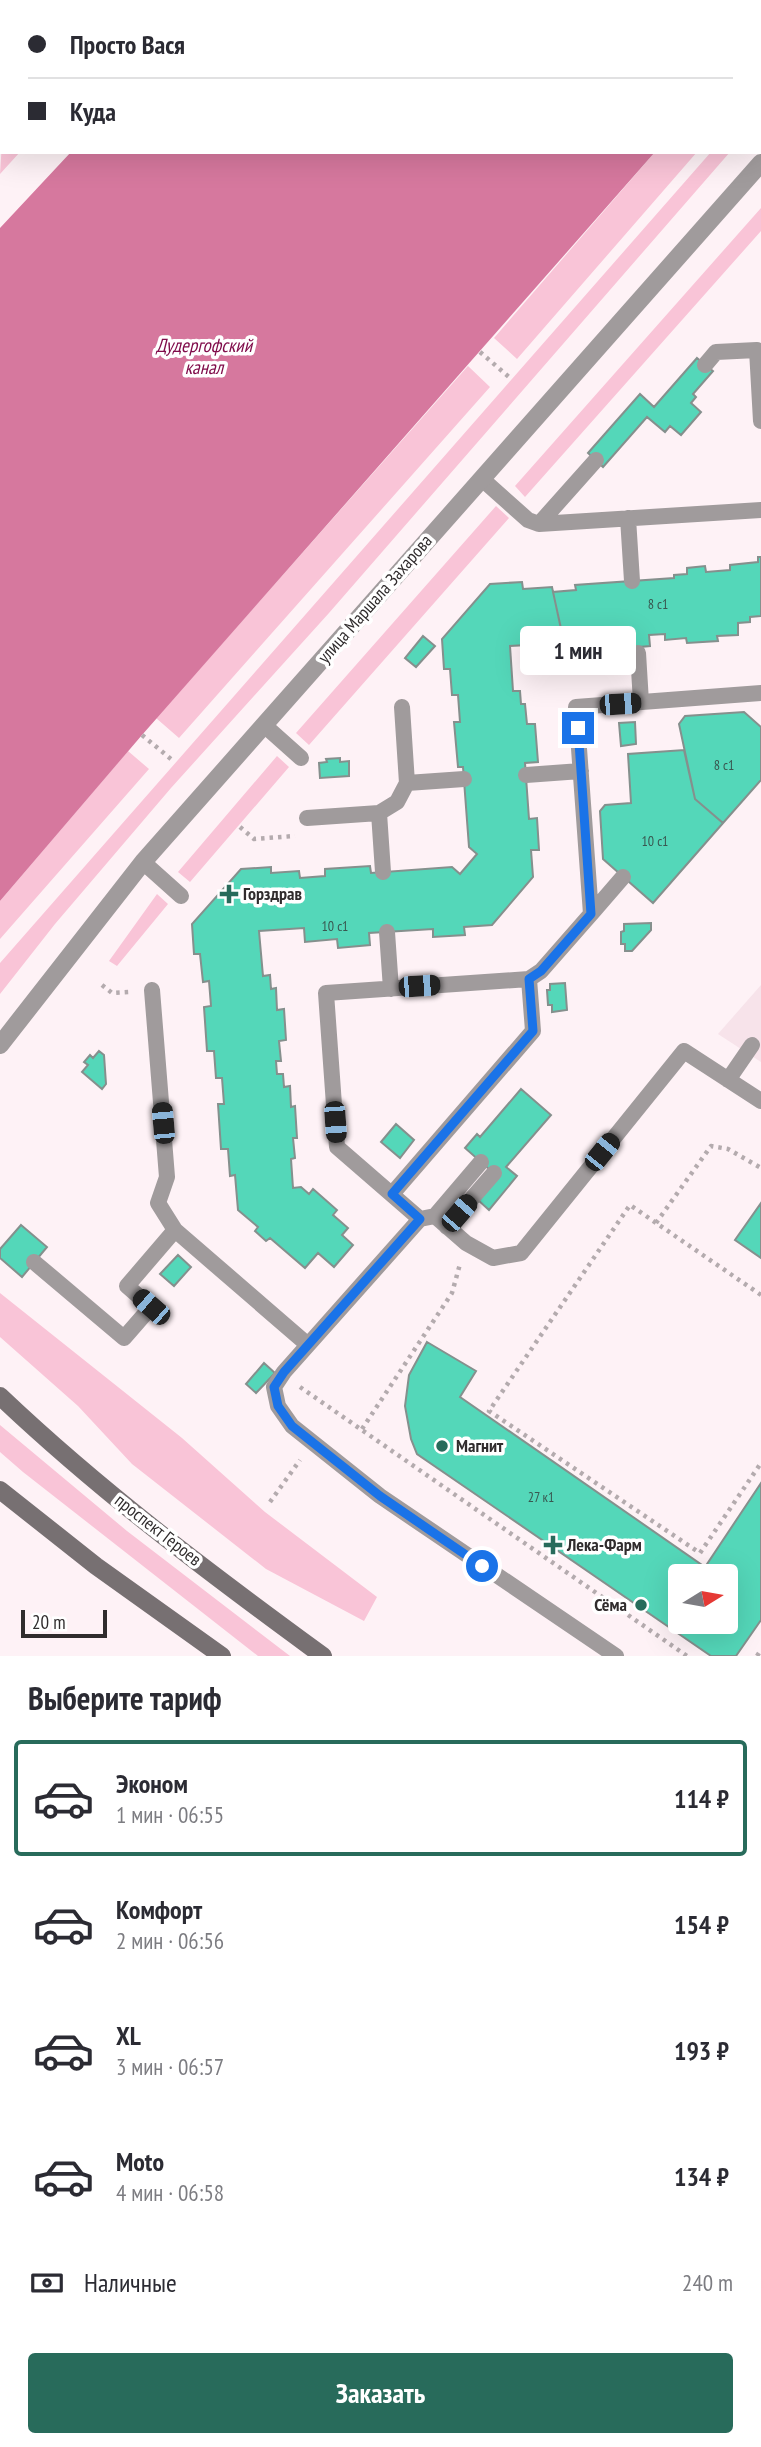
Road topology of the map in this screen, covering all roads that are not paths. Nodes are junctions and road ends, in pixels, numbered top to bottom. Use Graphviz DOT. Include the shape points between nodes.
graph roads {
  1 [pos="761,163"];
  2 [pos="705,365"];
  3 [pos="760,372"];
  4 [pos="761,421"];
  5 [pos="596,460"];
  6 [pos="482,479"];
  7 [pos="761,510"];
  8 [pos="628,518"];
  9 [pos="539,524"];
  10 [pos="632,581"];
  11 [pos="638,653"];
  12 [pos="761,693"];
  13 [pos="641,702"];
  14 [pos="402,707"];
  15 [pos="264,725"];
  16 [pos="302,758"];
  17 [pos="581,771"];
  18 [pos="526,775"];
  19 [pos="464,779"];
  20 [pos="407,783"];
  21 [pos="379,813"];
  22 [pos="307,818"];
  23 [pos="143,862"];
  24 [pos="383,872"];
  25 [pos="623,877"];
  26 [pos="180,896"];
  27 [pos="591,914"];
  28 [pos="387,932"];
  29 [pos="529,979"];
  30 [pos="391,989"];
  31 [pos="152,990"];
  32 [pos="758,1043"];
  33 [pos="0,1045"];
  34 [pos="728,1080"];
  35 [pos="761,1101"];
  36 [pos="488,1167"];
  37 [pos="392,1194"];
  38 [pos="434,1220"];
  39 [pos="175,1230"];
  40 [pos="34,1262"];
  41 [pos="308,1345"];
  42 [pos="0,1396"];
  43 [pos="0,1490"];
  44 [pos="222,1656"];
  45 [pos="323,1656"];
  46 [pos="616,1656"];
  1 -- 6 [label="street, улица Маршала Захарова"];
  2 -- 3 [label="lane" via="716,352 757,350"];
  3 -- 4 [label="lane"];
  5 -- 9 [label="lane"];
  6 -- 9 [label="lane" via="528,520"];
  6 -- 15 [label="street, улица Маршала Захарова"];
  7 -- 8 [label="lane"];
  8 -- 9 [label="lane"];
  8 -- 10 [label="lane"];
  11 -- 13 [label="lane"];
  12 -- 13 [label="lane"];
  13 -- 17 [label="lane" via="576,707"];
  14 -- 20 [label="lane"];
  15 -- 16 [label="lane"];
  15 -- 23 [label="street, улица Маршала Захарова"];
  17 -- 18 [label="lane"];
  17 -- 27 [label="lane"];
  19 -- 20 [label="lane"];
  20 -- 21 [label="lane" via="397,802"];
  21 -- 22 [label="lane"];
  21 -- 24 [label="lane"];
  23 -- 26 [label="lane"];
  23 -- 33 [label="street, улица Маршала Захарова"];
  25 -- 27 [label="lane"];
  27 -- 29 [label="lane"];
  28 -- 30 [label="lane"];
  29 -- 30 [label="lane"];
  29 -- 37 [label="lane" via="533,1031"];
  30 -- 37 [label="lane" via="326,993 337,1147"];
  31 -- 39 [label="lane" via="167,1177 158,1203"];
  32 -- 34 [label="lane"];
  34 -- 35 [label="lane"];
  34 -- 38 [label="lane" via="684,1051 521,1254 493,1258"];
  36 -- 38 [label="lane"];
  37 -- 38 [label="lane"];
  38 -- 41 [label="lane"];
  39 -- 40 [label="lane" via="127,1286 151,1307 124,1338"];
  39 -- 41 [label="lane"];
  41 -- 46 [label="lane" via="274,1387 278,1406 292,1426 391,1503"];
  42 -- 45 [label="street, проспект Героев" via="110,1493"];
  43 -- 44 [label="street"];
}
